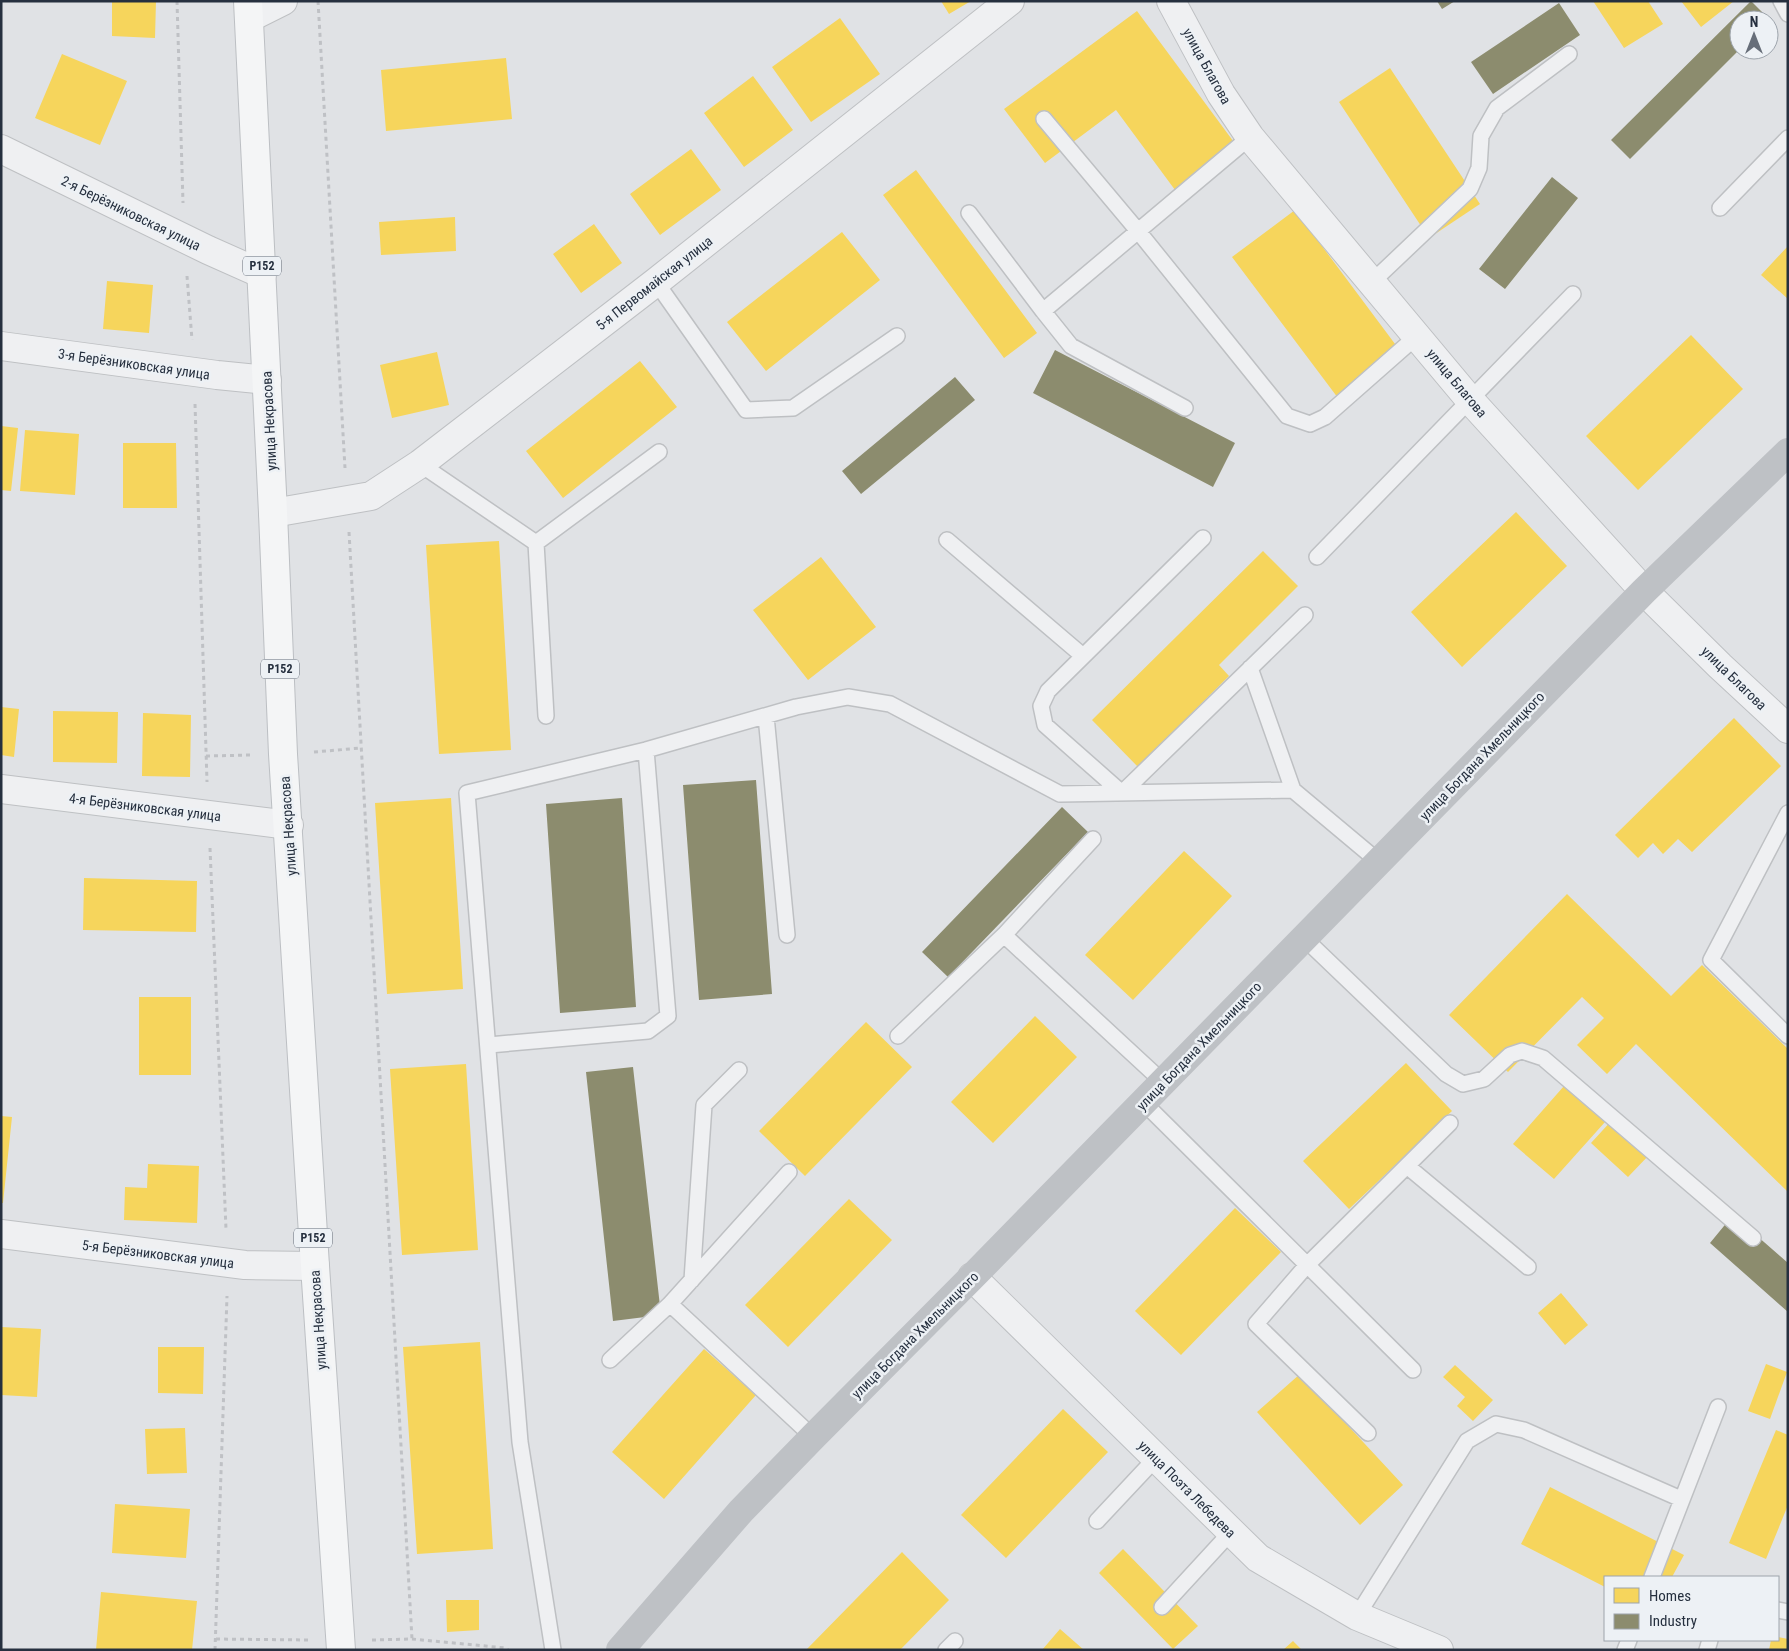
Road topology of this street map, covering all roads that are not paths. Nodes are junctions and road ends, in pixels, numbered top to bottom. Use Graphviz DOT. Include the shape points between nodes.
graph roads {
  1 [pos="283,1"];
  2 [pos="1010,1"];
  3 [pos="1171,1"];
  4 [pos="1781,1"];
  5 [pos="248,10"];
  6 [pos="1788,14"];
  7 [pos="1569,54"];
  8 [pos="1044,119"];
  9 [pos="1250,138"];
  10 [pos="1788,138"];
  11 [pos="1,149"];
  12 [pos="1720,208"];
  13 [pos="969,213"];
  14 [pos="1138,231"];
  15 [pos="262,274"];
  16 [pos="656,282"];
  17 [pos="1372,282"];
  18 [pos="1573,294"];
  19 [pos="1043,311"];
  20 [pos="897,336"];
  21 [pos="1418,336"];
  22 [pos="1,346"];
  23 [pos="267,380"];
  24 [pos="1470,400"];
  25 [pos="1185,408"];
  26 [pos="659,452"];
  27 [pos="1788,452"];
  28 [pos="420,464"];
  29 [pos="273,513"];
  30 [pos="1203,538"];
  31 [pos="947,540"];
  32 [pos="536,543"];
  33 [pos="1317,556"];
  34 [pos="1644,591"];
  35 [pos="1305,615"];
  36 [pos="1083,656"];
  37 [pos="1250,668"];
  38 [pos="546,716"];
  39 [pos="766,716"];
  40 [pos="1788,729"];
  41 [pos="646,750"];
  42 [pos="1,789"];
  43 [pos="1293,790"];
  44 [pos="1122,793"];
  45 [pos="1788,813"];
  46 [pos="288,825"];
  47 [pos="1094,838"];
  48 [pos="1379,862"];
  49 [pos="786,935"];
  50 [pos="1004,935"];
  51 [pos="1304,938"];
  52 [pos="898,1036"];
  53 [pos="1788,1036"];
  54 [pos="489,1045"];
  55 [pos="739,1070"];
  56 [pos="1163,1082"];
  57 [pos="1143,1102"];
  58 [pos="1450,1123"];
  59 [pos="1407,1166"];
  60 [pos="790,1172"];
  61 [pos="1,1234"];
  62 [pos="1753,1238"];
  63 [pos="1308,1265"];
  64 [pos="315,1266"];
  65 [pos="1528,1267"];
  66 [pos="972,1277"];
  67 [pos="692,1280"];
  68 [pos="670,1304"];
  69 [pos="610,1360"];
  70 [pos="1413,1370"];
  71 [pos="1718,1407"];
  72 [pos="1368,1432"];
  73 [pos="813,1437"];
  74 [pos="1156,1458"];
  75 [pos="1681,1499"];
  76 [pos="1097,1521"];
  77 [pos="1231,1532"];
  78 [pos="1652,1576"];
  79 [pos="1162,1608"];
  80 [pos="1357,1616"];
  81 [pos="341,1650"];
  82 [pos="553,1650"];
  83 [pos="620,1650"];
  84 [pos="1439,1650"];
  1 -- 5 [label="street"];
  2 -- 16 [label="street, 5-я Первомайская улица"];
  3 -- 9 [label="street, улица Благова"];
  4 -- 6 [label="lane"];
  5 -- 15 [label="main road, улица Некрасова / Р152"];
  7 -- 17 [label="lane" via="1497,108 1482,136 1479,168 1470,189"];
  8 -- 14 [label="lane"];
  9 -- 14 [label="lane"];
  9 -- 17 [label="street, улица Благова"];
  10 -- 12 [label="lane"];
  11 -- 15 [label="street, 2-я Берёзниковская улица"];
  13 -- 19 [label="lane"];
  14 -- 19 [label="lane"];
  14 -- 21 [label="lane" via="1287,416 1310,424 1324,417"];
  15 -- 23 [label="main road, улица Некрасова / Р152"];
  16 -- 20 [label="lane" via="746,410 793,408"];
  16 -- 28 [label="street, 5-я Первомайская улица"];
  17 -- 21 [label="street, улица Благова"];
  18 -- 24 [label="lane"];
  19 -- 25 [label="lane" via="1071,346"];
  21 -- 24 [label="street, улица Благова"];
  22 -- 23 [label="street, 3-я Берёзниковская улица"];
  23 -- 29 [label="main road, улица Некрасова / Р152"];
  24 -- 33 [label="lane"];
  24 -- 34 [label="street, улица Благова"];
  26 -- 32 [label="lane"];
  27 -- 34 [label="main road, улица Богдана Хмельницкого"];
  28 -- 29 [label="street, 5-я Первомайская улица" via="371,496"];
  28 -- 32 [label="lane"];
  29 -- 46 [label="main road, улица Некрасова / Р152"];
  30 -- 36 [label="lane"];
  31 -- 36 [label="lane"];
  32 -- 38 [label="lane"];
  34 -- 40 [label="street, улица Благова"];
  34 -- 48 [label="main road, улица Богдана Хмельницкого"];
  35 -- 37 [label="lane"];
  36 -- 44 [label="lane" via="1048,691 1041,706 1045,726"];
  37 -- 43 [label="lane"];
  37 -- 44 [label="lane"];
  39 -- 41 [label="lane"];
  39 -- 44 [label="lane" via="848,697 890,704 1060,794"];
  39 -- 49 [label="lane"];
  41 -- 54 [label="lane" via="467,793"];
  41 -- 54 [label="lane" via="668,1016 648,1031"];
  42 -- 46 [label="street, 4-я Берёзниковская улица"];
  43 -- 44 [label="lane"];
  43 -- 48 [label="lane"];
  45 -- 53 [label="lane" via="1711,960"];
  46 -- 64 [label="main road, улица Некрасова / Р152"];
  47 -- 50 [label="lane"];
  48 -- 51 [label="main road, улица Богдана Хмельницкого"];
  50 -- 52 [label="lane"];
  50 -- 56 [label="lane"];
  51 -- 56 [label="main road, улица Богдана Хмельницкого"];
  51 -- 62 [label="lane" via="1446,1074 1463,1084 1484,1079 1510,1055 1522,1051 1542,1058"];
  54 -- 82 [label="lane" via="520,1442"];
  55 -- 67 [label="lane" via="704,1106"];
  56 -- 57 [label="main road, улица Богдана Хмельницкого"];
  57 -- 63 [label="lane"];
  57 -- 66 [label="main road, улица Богдана Хмельницкого"];
  58 -- 59 [label="lane"];
  59 -- 63 [label="lane"];
  59 -- 65 [label="lane"];
  60 -- 67 [label="lane"];
  61 -- 64 [label="street, 5-я Берёзниковская улица" via="244,1265"];
  63 -- 70 [label="lane"];
  63 -- 72 [label="lane" via="1256,1324"];
  64 -- 81 [label="main road, улица Некрасова / Р152"];
  66 -- 73 [label="main road, улица Богдана Хмельницкого"];
  66 -- 74 [label="street, улица Поэта Лебедева"];
  67 -- 68 [label="lane"];
  68 -- 69 [label="lane"];
  68 -- 73 [label="lane"];
  71 -- 75 [label="lane"];
  73 -- 83 [label="main road, улица Богдана Хмельницкого" via="741,1511"];
  74 -- 76 [label="lane"];
  74 -- 77 [label="street, улица Поэта Лебедева"];
  75 -- 78 [label="lane"];
  75 -- 80 [label="lane" via="1524,1430 1496,1424 1467,1441"];
  77 -- 79 [label="lane"];
  77 -- 80 [label="street, улица Поэта Лебедева" via="1258,1558"];
  80 -- 84 [label="street, улица Поэта Лебедева"];
}
